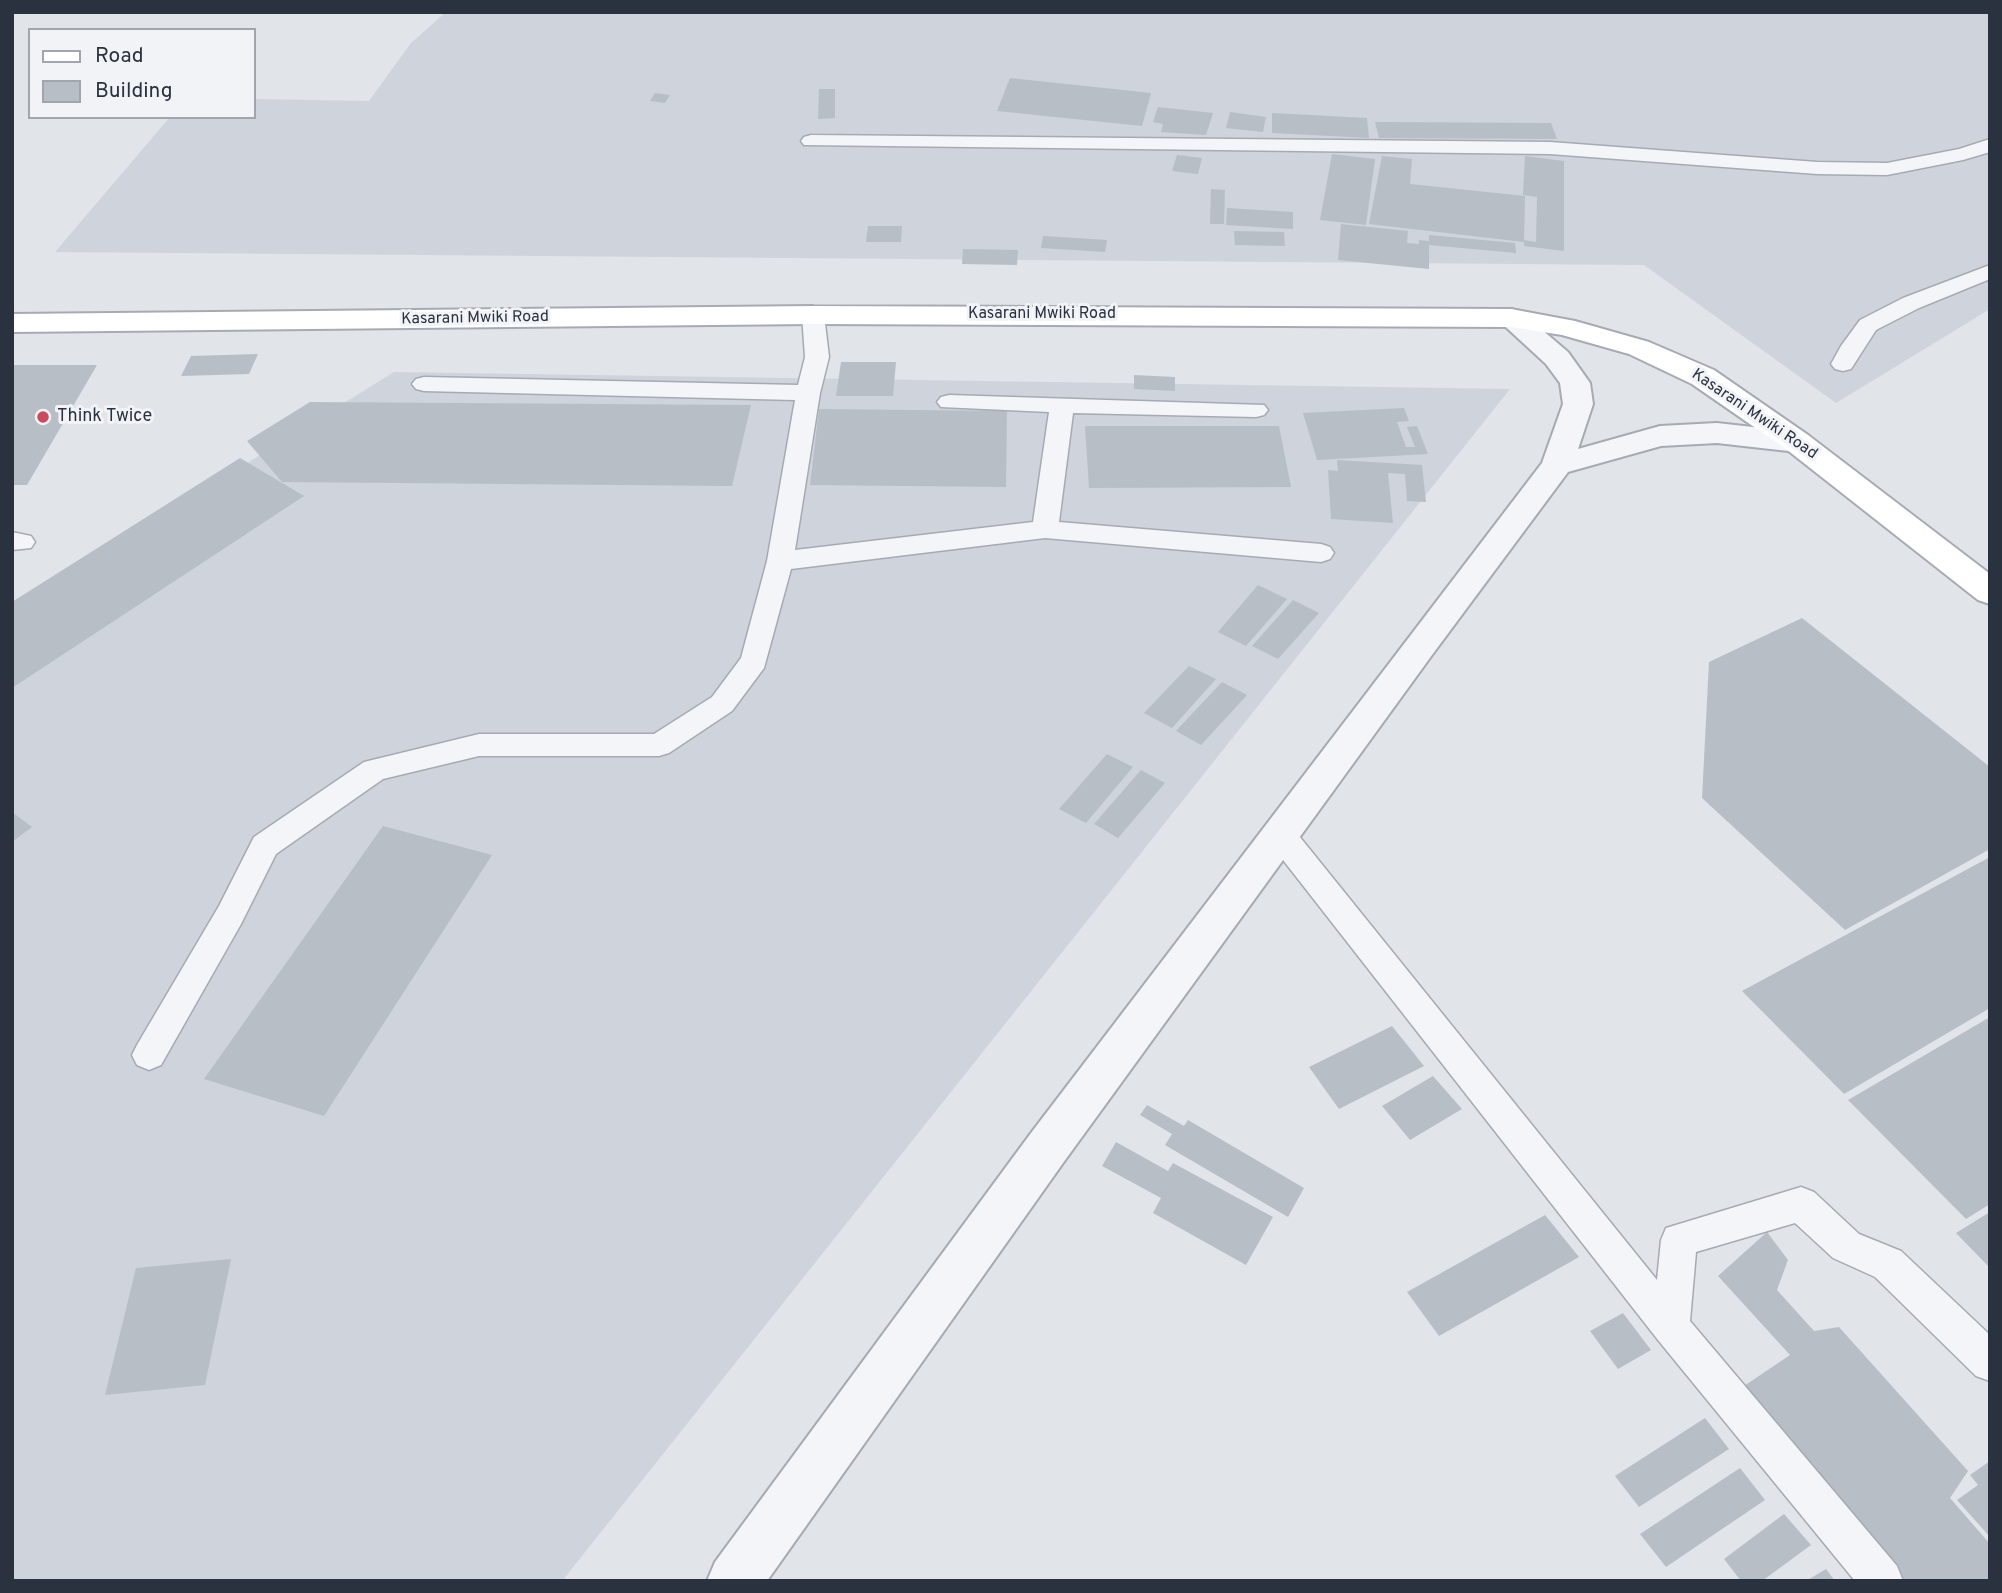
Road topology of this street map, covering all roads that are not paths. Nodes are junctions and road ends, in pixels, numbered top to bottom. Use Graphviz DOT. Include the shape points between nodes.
graph roads {
  1 [pos="811,141"];
  2 [pos="1990,145"];
  3 [pos="1990,271"];
  4 [pos="813,315"];
  5 [pos="1511,318"];
  6 [pos="12,323"];
  7 [pos="1843,364"];
  8 [pos="424,384"];
  9 [pos="808,394"];
  10 [pos="949,402"];
  11 [pos="1062,405"];
  12 [pos="1256,410"];
  13 [pos="1797,442"];
  14 [pos="1558,466"];
  15 [pos="1045,529"];
  16 [pos="1321,553"];
  17 [pos="780,561"];
  18 [pos="1990,592"];
  19 [pos="1280,834"];
  20 [pos="149,1055"];
  21 [pos="1671,1327"];
  22 [pos="1990,1362"];
  23 [pos="734,1581"];
  24 [pos="1882,1581"];
  1 -- 2 [label="lane" via="1550,148 1888,169"];
  3 -- 7 [label="lane" via="1868,325"];
  4 -- 5 [label="main road, Kasarani Mwiki Road"];
  4 -- 6 [label="main road, Kasarani Mwiki Road"];
  4 -- 9 [label="lane" via="817,358"];
  5 -- 13 [label="main road, Kasarani Mwiki Road" via="1565,327 1639,348 1703,377"];
  5 -- 14 [label="street" via="1558,358 1575,383 1578,404"];
  8 -- 9 [label="lane"];
  9 -- 17 [label="lane"];
  10 -- 11 [label="lane"];
  11 -- 12 [label="lane"];
  11 -- 15 [label="lane"];
  13 -- 14 [label="street" via="1717,433 1660,436"];
  13 -- 18 [label="main road, Kasarani Mwiki Road"];
  14 -- 19 [label="street"];
  15 -- 16 [label="lane"];
  15 -- 17 [label="lane"];
  17 -- 20 [label="lane" via="754,661 722,704 659,745 479,745 374,771 264,846"];
  19 -- 21 [label="lane"];
  19 -- 23 [label="street"];
  21 -- 22 [label="lane" via="1679,1240 1801,1204 1846,1246 1888,1264"];
  21 -- 24 [label="lane"];
}
